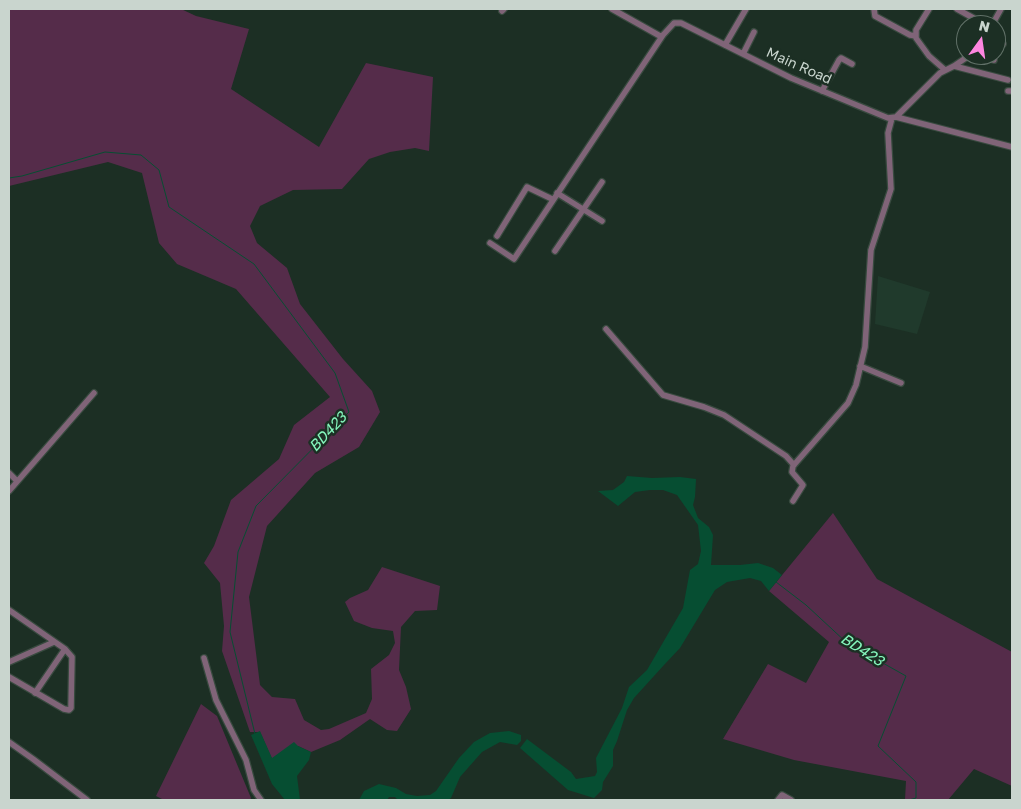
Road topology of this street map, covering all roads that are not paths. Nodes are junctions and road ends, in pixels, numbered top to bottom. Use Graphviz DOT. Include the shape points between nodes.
graph roads {
  1 [pos="612,9"];
  2 [pos="746,9"];
  3 [pos="874,9"];
  4 [pos="929,9"];
  5 [pos="754,32"];
  6 [pos="663,35"];
  7 [pos="916,36"];
  8 [pos="725,45"];
  9 [pos="743,54"];
  10 [pos="852,64"];
  11 [pos="954,66"];
  12 [pos="944,70"];
  13 [pos="1008,80"];
  14 [pos="822,91"];
  15 [pos="894,118"];
  16 [pos="1012,147"];
  17 [pos="602,182"];
  18 [pos="557,193"];
  19 [pos="552,199"];
  20 [pos="583,209"];
  21 [pos="602,222"];
  22 [pos="497,236"];
  23 [pos="490,243"];
  24 [pos="555,251"];
  25 [pos="606,330"];
  26 [pos="860,366"];
  27 [pos="901,383"];
  28 [pos="94,393"];
  29 [pos="794,465"];
  30 [pos="9,472"];
  31 [pos="17,481"];
  32 [pos="9,491"];
  33 [pos="793,501"];
  34 [pos="9,610"];
  35 [pos="54,642"];
  36 [pos="64,650"];
  37 [pos="204,658"];
  38 [pos="9,662"];
  39 [pos="9,677"];
  40 [pos="35,693"];
  41 [pos="9,742"];
  42 [pos="86,800"];
  43 [pos="261,800"];
  44 [pos="778,800"];
  45 [pos="791,800"];
  1 -- 6 [label="street"];
  2 -- 8 [label="street"];
  3 -- 7 [label="street" via="875,16"];
  4 -- 7 [label="street" via="916,30"];
  5 -- 9 [label="street"];
  6 -- 8 [label="street, Main Road" via="677,22"];
  6 -- 18 [label="street"];
  7 -- 12 [label="street" via="920,45"];
  8 -- 9 [label="street, Main Road"];
  9 -- 14 [label="street, Main Road"];
  10 -- 14 [label="street" via="841,58"];
  11 -- 12 [label="street"];
  11 -- 13 [label="street"];
  12 -- 15 [label="street"];
  14 -- 15 [label="street, Main Road"];
  15 -- 16 [label="street, Main Road"];
  15 -- 26 [label="street" via="888,133 891,189 871,250 865,347"];
  17 -- 20 [label="street"];
  18 -- 19 [label="street"];
  18 -- 20 [label="street"];
  19 -- 22 [label="street" via="527,187"];
  19 -- 23 [label="street" via="514,259"];
  20 -- 21 [label="street"];
  20 -- 24 [label="street"];
  25 -- 29 [label="street" via="663,395 724,415 786,456"];
  26 -- 27 [label="street"];
  26 -- 29 [label="street" via="848,403"];
  28 -- 31 [label="street"];
  29 -- 33 [label="street" via="792,472 803,485"];
  30 -- 31 [label="street"];
  31 -- 32 [label="street"];
  34 -- 35 [label="street"];
  35 -- 36 [label="street"];
  35 -- 38 [label="street"];
  36 -- 40 [label="street"];
  36 -- 40 [label="street" via="72,659 71,708 64,709"];
  37 -- 43 [label="street" via="216,700 246,760 254,790"];
  39 -- 40 [label="street"];
  41 -- 42 [label="street"];
  44 -- 45 [label="street" via="782,795"];
}
